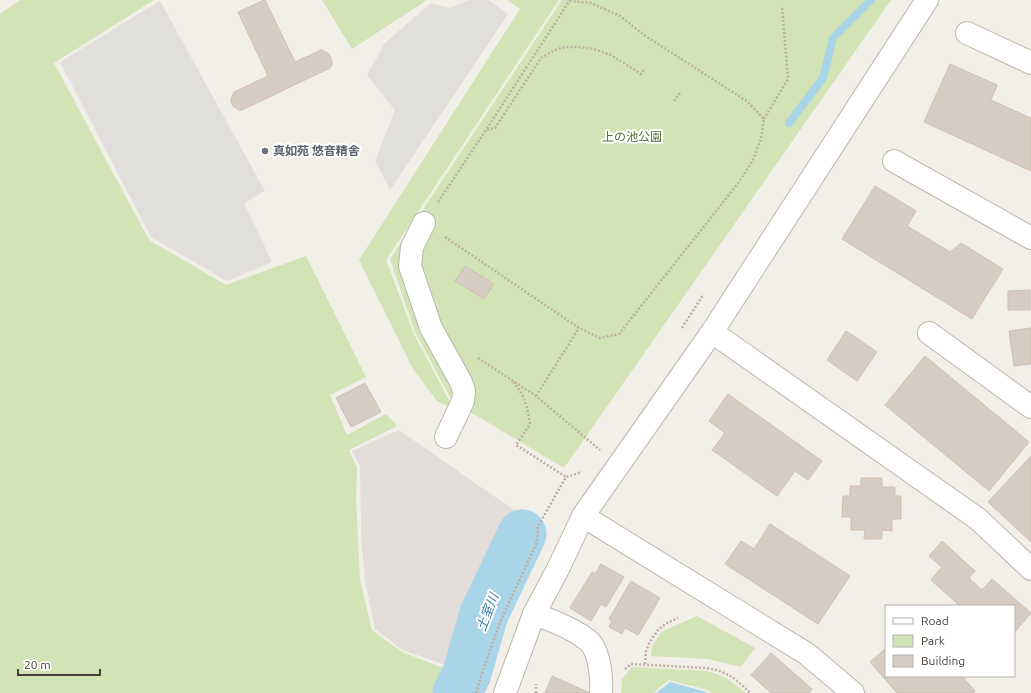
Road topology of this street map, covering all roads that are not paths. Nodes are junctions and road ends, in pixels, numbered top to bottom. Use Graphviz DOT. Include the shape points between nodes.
graph roads {
  1 [pos="927,0"];
  2 [pos="967,33"];
  3 [pos="1031,63"];
  4 [pos="894,160"];
  5 [pos="424,223"];
  6 [pos="1031,238"];
  7 [pos="712,332"];
  8 [pos="929,333"];
  9 [pos="1031,407"];
  10 [pos="446,436"];
  11 [pos="583,516"];
  12 [pos="1031,569"];
  13 [pos="534,614"];
  14 [pos="505,693"];
  15 [pos="601,693"];
  16 [pos="853,693"];
  1 -- 7 [label="street"];
  2 -- 3 [label="street"];
  4 -- 6 [label="street"];
  5 -- 10 [label="street" via="412,247 410,266 431,328 464,391 463,401"];
  7 -- 11 [label="street"];
  7 -- 12 [label="street" via="978,519"];
  8 -- 9 [label="street"];
  11 -- 13 [label="street"];
  11 -- 16 [label="street" via="807,654"];
  13 -- 14 [label="street"];
  13 -- 15 [label="street" via="573,630 590,641 598,662"];
}
